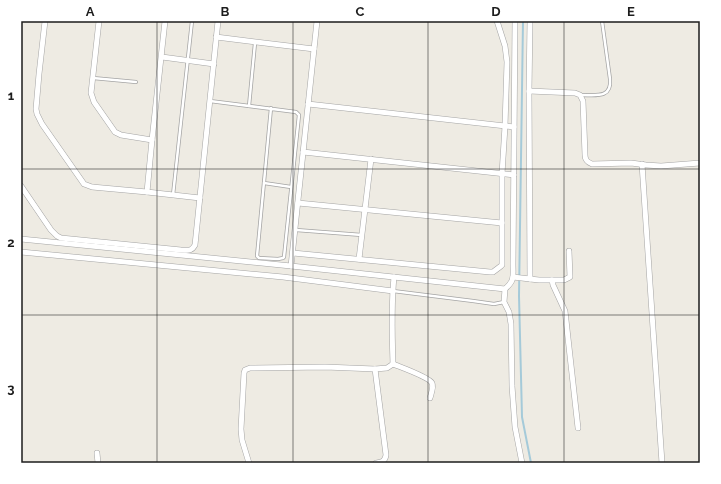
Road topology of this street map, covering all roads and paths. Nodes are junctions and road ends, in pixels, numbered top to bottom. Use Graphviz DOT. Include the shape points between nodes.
graph roads {
  1 [pos="45,21"];
  2 [pos="99,21"];
  3 [pos="165,21"];
  4 [pos="192,21"];
  5 [pos="218,21"];
  6 [pos="317,21"];
  7 [pos="497,21"];
  8 [pos="515,21"];
  9 [pos="530,21"];
  10 [pos="602,21"];
  11 [pos="216,37"];
  12 [pos="255,42"];
  13 [pos="314,49"];
  14 [pos="162,57"];
  15 [pos="188,61"];
  16 [pos="214,64"];
  17 [pos="93,78"];
  18 [pos="136,82"];
  19 [pos="529,91"];
  20 [pos="580,95"];
  21 [pos="210,101"];
  22 [pos="308,104"];
  23 [pos="249,106"];
  24 [pos="272,108"];
  25 [pos="505,126"];
  26 [pos="514,127"];
  27 [pos="152,140"];
  28 [pos="303,152"];
  29 [pos="371,159"];
  30 [pos="700,163"];
  31 [pos="642,164"];
  32 [pos="502,174"];
  33 [pos="514,175"];
  34 [pos="264,183"];
  35 [pos="21,186"];
  36 [pos="291,187"];
  37 [pos="147,192"];
  38 [pos="173,195"];
  39 [pos="200,198"];
  40 [pos="298,203"];
  41 [pos="365,209"];
  42 [pos="502,223"];
  43 [pos="295,230"];
  44 [pos="362,236"];
  45 [pos="21,239"];
  46 [pos="569,251"];
  47 [pos="21,252"];
  48 [pos="180,252"];
  49 [pos="293,253"];
  50 [pos="359,259"];
  51 [pos="291,266"];
  52 [pos="394,277"];
  53 [pos="515,277"];
  54 [pos="528,279"];
  55 [pos="552,280"];
  56 [pos="505,289"];
  57 [pos="393,291"];
  58 [pos="504,302"];
  59 [pos="393,364"];
  60 [pos="375,369"];
  61 [pos="430,398"];
  62 [pos="578,428"];
  63 [pos="97,453"];
  64 [pos="383,462"];
  65 [pos="98,463"];
  66 [pos="248,463"];
  67 [pos="376,463"];
  68 [pos="522,463"];
  69 [pos="662,463"];
  1 -- 37 [label="street" via="36,109 42,124 84,184"];
  2 -- 17 [label="street"];
  3 -- 14 [label="street"];
  4 -- 15 [label="lane"];
  5 -- 11 [label="street"];
  6 -- 13 [label="street"];
  7 -- 25 [label="street" via="507,62"];
  8 -- 26 [label="street"];
  9 -- 19 [label="street"];
  10 -- 20 [label="lane" via="610,88 601,95"];
  11 -- 12 [label="street"];
  11 -- 16 [label="street"];
  12 -- 13 [label="street"];
  12 -- 23 [label="lane"];
  13 -- 22 [label="street"];
  14 -- 15 [label="street"];
  14 -- 27 [label="street"];
  15 -- 16 [label="street"];
  15 -- 38 [label="lane"];
  16 -- 21 [label="street"];
  17 -- 18 [label="lane"];
  17 -- 27 [label="street" via="91,93 94,102 115,132"];
  19 -- 20 [label="street"];
  19 -- 54 [label="street"];
  20 -- 31 [label="street" via="583,101 586,161 592,164"];
  21 -- 23 [label="lane"];
  21 -- 39 [label="street"];
  22 -- 25 [label="street"];
  22 -- 28 [label="street"];
  23 -- 24 [label="lane"];
  24 -- 34 [label="lane"];
  24 -- 36 [label="lane" via="296,112 299,115"];
  25 -- 26 [label="street"];
  25 -- 32 [label="street"];
  26 -- 33 [label="street"];
  27 -- 37 [label="street"];
  28 -- 29 [label="street"];
  28 -- 40 [label="street"];
  29 -- 32 [label="street"];
  29 -- 41 [label="street"];
  30 -- 31 [label="street" via="661,166"];
  31 -- 69 [label="street"];
  32 -- 33 [label="street"];
  32 -- 42 [label="street"];
  33 -- 53 [label="street"];
  34 -- 36 [label="lane"];
  34 -- 36 [label="lane" via="258,258 284,257"];
  35 -- 48 [label="street" via="51,230 61,238"];
  37 -- 38 [label="street"];
  38 -- 39 [label="street"];
  39 -- 48 [label="street" via="195,245 193,249"];
  40 -- 41 [label="street"];
  40 -- 43 [label="street"];
  41 -- 42 [label="street"];
  41 -- 44 [label="street"];
  42 -- 50 [label="street" via="502,265 493,272"];
  43 -- 44 [label="lane"];
  43 -- 49 [label="street"];
  44 -- 50 [label="street"];
  45 -- 48 [label="street"];
  46 -- 55 [label="street" via="570,277"];
  47 -- 57 [label="street" via="283,277"];
  48 -- 51 [label="street"];
  49 -- 50 [label="street"];
  49 -- 51 [label="street"];
  51 -- 52 [label="street"];
  52 -- 56 [label="street"];
  52 -- 57 [label="street"];
  53 -- 54 [label="street"];
  53 -- 56 [label="street"];
  54 -- 55 [label="street"];
  55 -- 62 [label="street" via="564,311"];
  56 -- 58 [label="street"];
  57 -- 58 [label="lane" via="494,304"];
  57 -- 59 [label="street"];
  58 -- 68 [label="street" via="512,324 513,406"];
  59 -- 60 [label="street" via="387,368"];
  59 -- 61 [label="street" via="430,380 433,385"];
  60 -- 64 [label="street" via="386,456"];
  60 -- 66 [label="street" via="247,369 244,373 241,430"];
  63 -- 65 [label="street"];
  64 -- 67 [label="street"];
}
